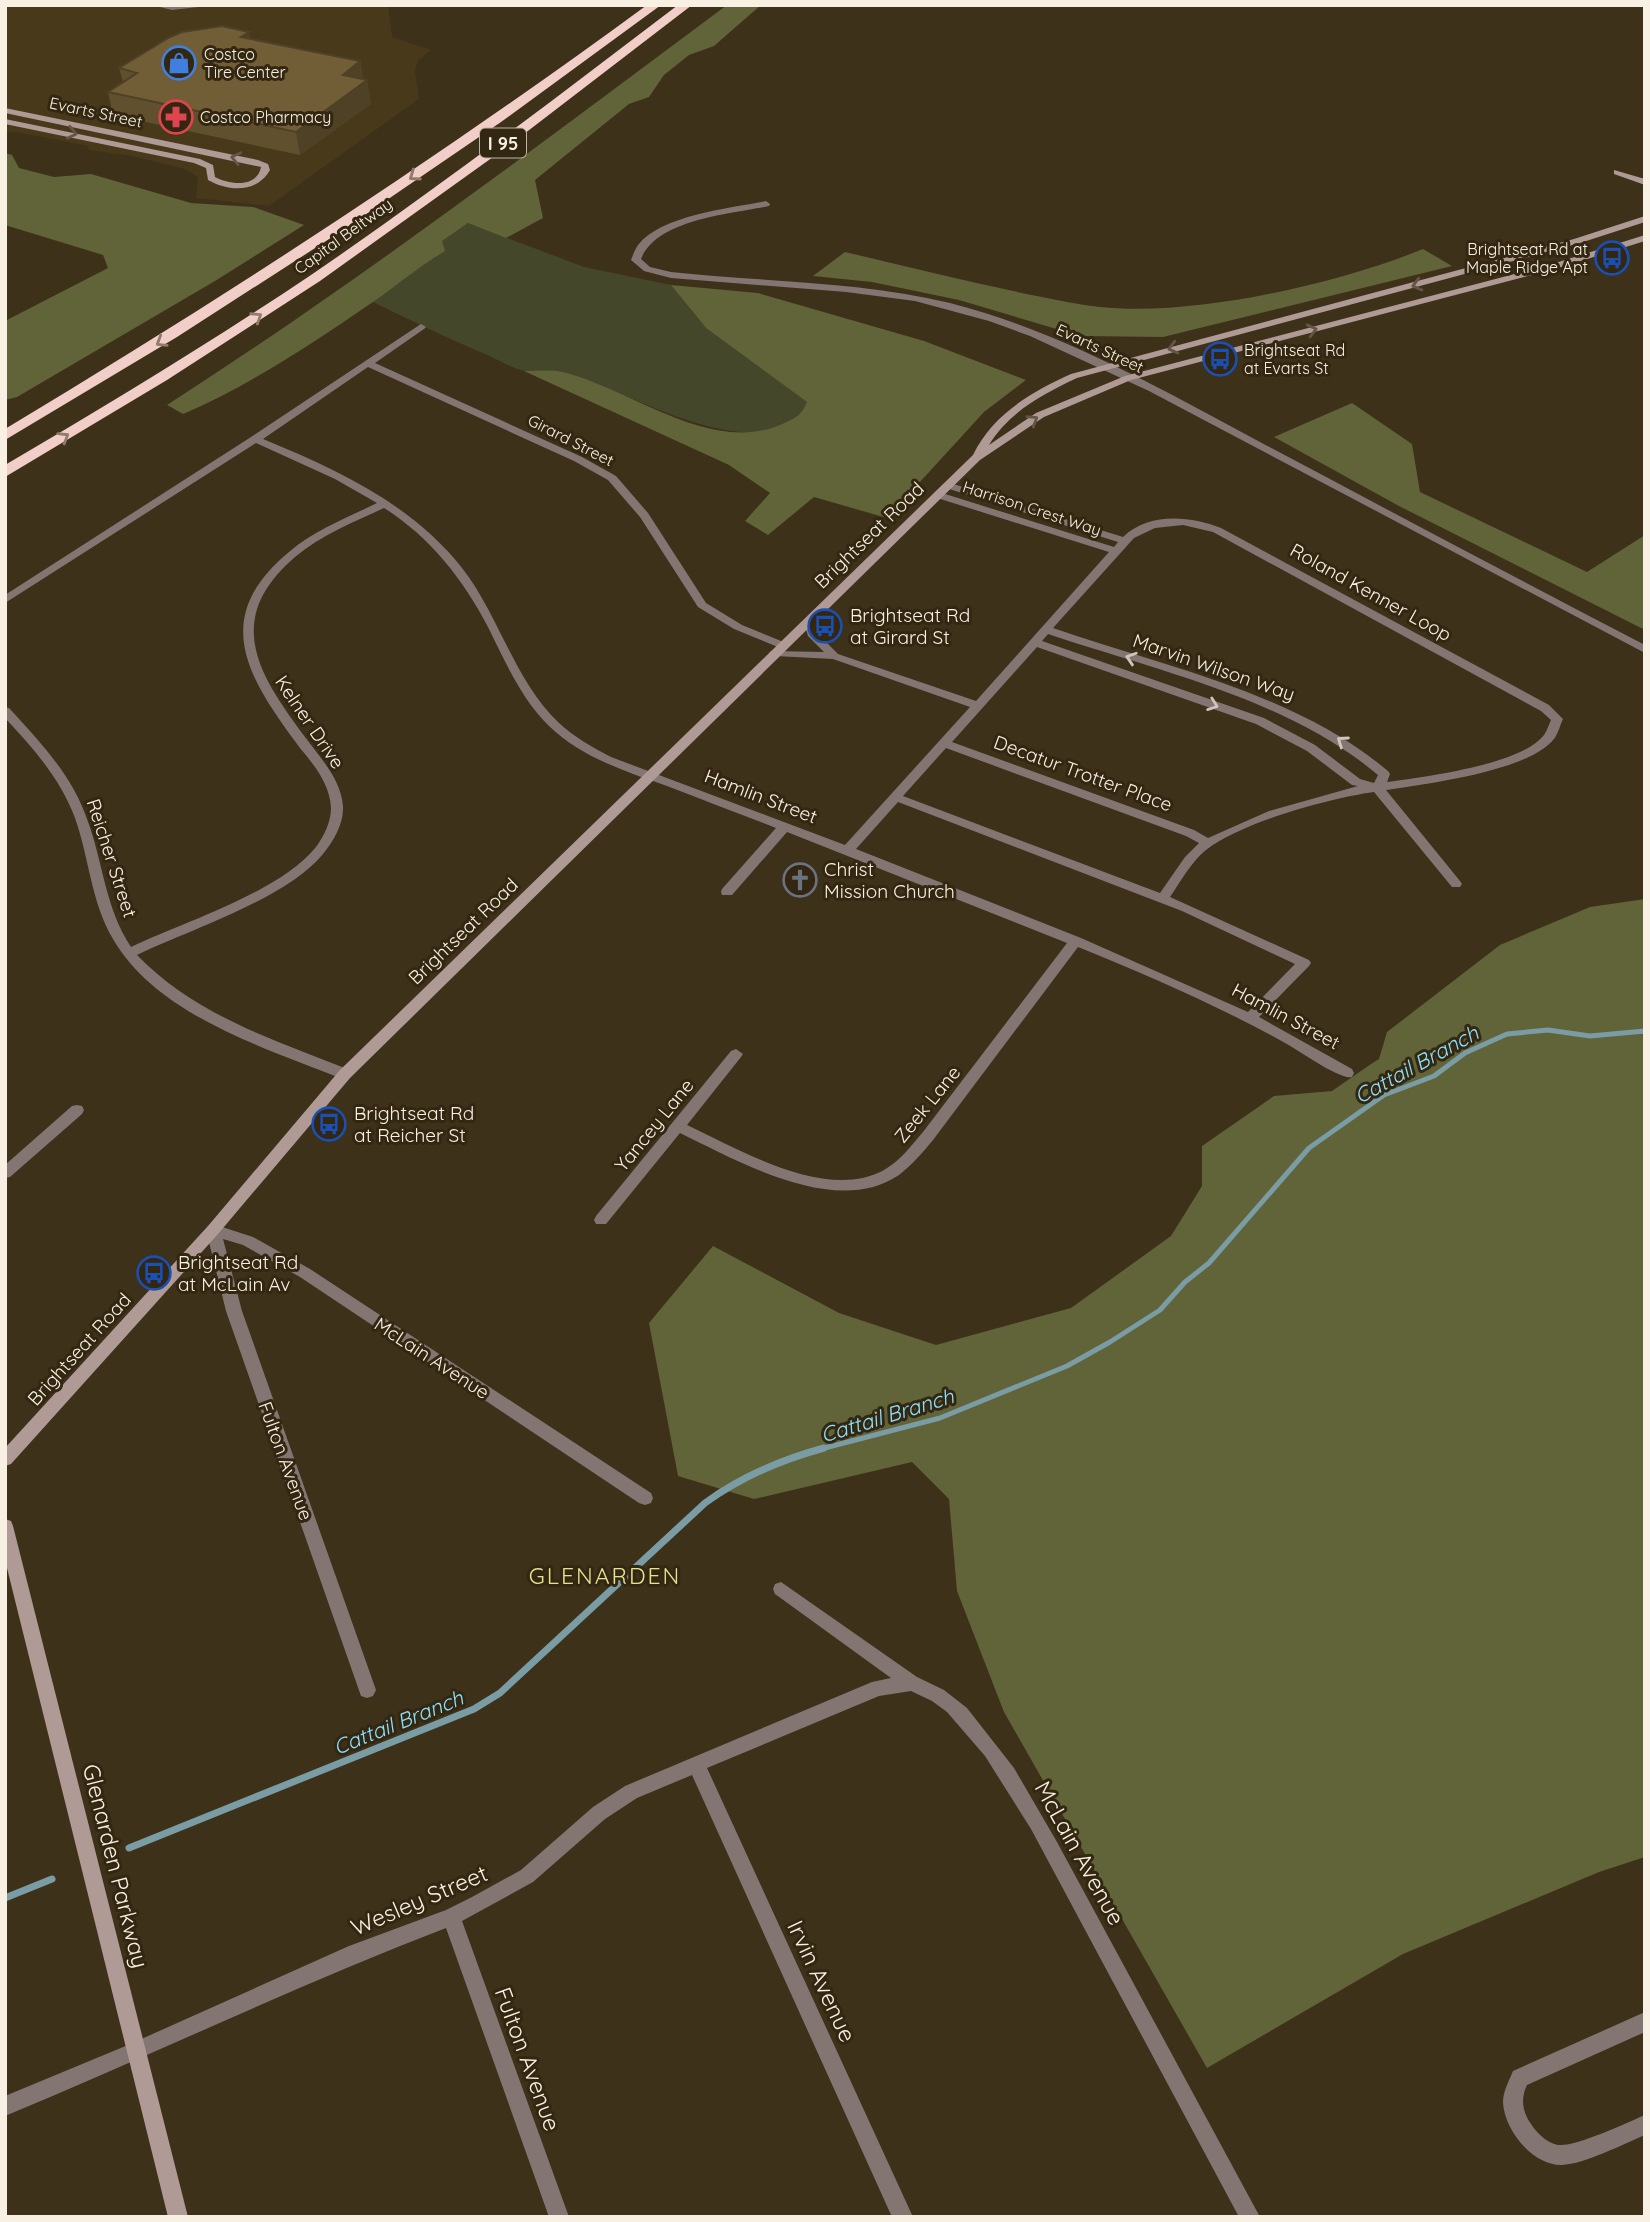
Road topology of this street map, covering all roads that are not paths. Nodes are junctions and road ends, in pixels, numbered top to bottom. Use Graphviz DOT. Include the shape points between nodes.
graph roads {
  1 [pos="156,5"];
  2 [pos="212,5"];
  3 [pos="636,5"];
  4 [pos="655,5"];
  5 [pos="692,7"];
  6 [pos="5,110"];
  7 [pos="5,121"];
  8 [pos="470,137"];
  9 [pos="1617,172"];
  10 [pos="1645,182"];
  11 [pos="766,204"];
  12 [pos="1645,219"];
  13 [pos="1645,238"];
  14 [pos="421,327"];
  15 [pos="368,363"];
  16 [pos="1106,367"];
  17 [pos="1128,378"];
  18 [pos="5,436"];
  19 [pos="254,439"];
  20 [pos="976,458"];
  21 [pos="5,472"];
  22 [pos="943,490"];
  23 [pos="384,504"];
  24 [pos="1125,541"];
  25 [pos="1116,551"];
  26 [pos="5,600"];
  27 [pos="809,620"];
  28 [pos="1045,629"];
  29 [pos="1032,642"];
  30 [pos="779,649"];
  31 [pos="1645,650"];
  32 [pos="834,656"];
  33 [pos="977,705"];
  34 [pos="5,711"];
  35 [pos="943,743"];
  36 [pos="650,775"];
  37 [pos="1378,788"];
  38 [pos="895,797"];
  39 [pos="785,826"];
  40 [pos="1208,843"];
  41 [pos="848,850"];
  42 [pos="1456,884"];
  43 [pos="727,892"];
  44 [pos="1162,899"];
  45 [pos="1076,941"];
  46 [pos="129,953"];
  47 [pos="1251,1017"];
  48 [pos="736,1054"];
  49 [pos="1347,1073"];
  50 [pos="345,1074"];
  51 [pos="77,1110"];
  52 [pos="677,1126"];
  53 [pos="5,1173"];
  54 [pos="601,1220"];
  55 [pos="213,1230"];
  56 [pos="5,1459"];
  57 [pos="645,1498"];
  58 [pos="5,1526"];
  59 [pos="781,1589"];
  60 [pos="911,1682"];
  61 [pos="367,1690"];
  62 [pos="697,1765"];
  63 [pos="451,1917"];
  64 [pos="1645,2022"];
  65 [pos="135,2052"];
  66 [pos="5,2106"];
  67 [pos="1645,2125"];
  68 [pos="178,2217"];
  69 [pos="559,2217"];
  70 [pos="903,2217"];
  71 [pos="1250,2217"];
  1 -- 2 [label="street"];
  3 -- 8 [label="highway"];
  4 -- 8 [label="highway, Capital Beltway / I 95"];
  21 -- 5 [label="highway, Capital Beltway, one-way" via="454,192"];
  7 -- 6 [label="street, Evarts Street, one-way" via="197,161 209,167 211,178 226,186 250,184 267,170 258,163"];
  8 -- 18 [label="highway, Capital Beltway / I 95, one-way" via="219,306"];
  9 -- 10 [label="street"];
  11 -- 16 [label="street, Evarts Street" via="675,226 643,246 636,260 653,271 679,276 842,287 927,301 1021,329"];
  12 -- 16 [label="street, Brightseat Road, one-way" via="1577,242"];
  17 -- 13 [label="street, Brightseat Road, one-way" via="1552,267"];
  14 -- 15 [label="street"];
  15 -- 19 [label="street"];
  15 -- 30 [label="street, Girard Street" via="612,478 644,515 702,605"];
  16 -- 17 [label="street, Evarts Street"];
  16 -- 20 [label="street, Brightseat Road" via="1074,376 1030,398 990,433"];
  20 -- 17 [label="street, Brightseat Road, one-way" via="1040,415"];
  17 -- 31 [label="street, Evarts Street"];
  19 -- 23 [label="street, Hamlin Street"];
  19 -- 26 [label="street"];
  20 -- 22 [label="street, Brightseat Road"];
  22 -- 24 [label="street, Harrison Crest Way"];
  22 -- 25 [label="street, Harrison Crest Way"];
  22 -- 27 [label="street, Brightseat Road"];
  23 -- 36 [label="street, Hamlin Street" via="458,570 549,722 580,747"];
  23 -- 46 [label="street, Kelner Drive" via="320,536 282,564 253,604 247,631 254,669 265,690 331,783 337,808 329,836 309,862 279,884"];
  24 -- 25 [label="street, Roland Kenner Loop"];
  24 -- 37 [label="street, Roland Kenner Loop" via="1147,525 1162,522 1179,520 1217,530 1545,708 1557,719 1552,733 1539,744 1494,766"];
  25 -- 28 [label="street, Roland Kenner Loop"];
  27 -- 30 [label="street, Brightseat Road"];
  27 -- 32 [label="street" via="814,636"];
  28 -- 29 [label="street, Roland Kenner Loop"];
  37 -- 28 [label="street, Marvin Wilson Way, one-way" via="1384,774 1305,720"];
  29 -- 33 [label="street, Roland Kenner Loop"];
  29 -- 37 [label="street, Marvin Wilson Way, one-way" via="1260,721 1311,748 1356,782"];
  30 -- 32 [label="street, Girard Street"];
  30 -- 36 [label="street, Brightseat Road"];
  32 -- 33 [label="street, Girard Street"];
  33 -- 35 [label="street, Roland Kenner Loop"];
  34 -- 46 [label="street, Reicher Street" via="44,754 74,800 109,915"];
  35 -- 38 [label="street, Roland Kenner Loop"];
  35 -- 40 [label="street, Decatur Trotter Place"];
  36 -- 39 [label="street, Hamlin Street"];
  36 -- 50 [label="street, Brightseat Road"];
  37 -- 40 [label="street, Roland Kenner Loop" via="1272,813"];
  37 -- 42 [label="street, Marvin Wilson Way"];
  38 -- 41 [label="street, Roland Kenner Loop"];
  38 -- 44 [label="street"];
  39 -- 41 [label="street, Hamlin Street"];
  39 -- 43 [label="street"];
  40 -- 44 [label="street, Roland Kenner Loop"];
  41 -- 45 [label="street, Hamlin Street"];
  44 -- 47 [label="street" via="1304,963"];
  45 -- 47 [label="street, Hamlin Street"];
  45 -- 52 [label="street, Zeek Lane" via="928,1136 905,1163 881,1178 841,1186 799,1180"];
  46 -- 50 [label="street, Reicher Street" via="155,979 197,1008"];
  47 -- 49 [label="street, Hamlin Street"];
  48 -- 52 [label="street, Yancey Lane"];
  50 -- 55 [label="street, Brightseat Road"];
  51 -- 53 [label="street"];
  52 -- 54 [label="street, Yancey Lane"];
  55 -- 56 [label="street, Brightseat Road"];
  55 -- 57 [label="street, McLain Avenue" via="255,1245 296,1268"];
  55 -- 61 [label="street, Fulton Avenue" via="234,1311"];
  58 -- 65 [label="street, Glenarden Parkway"];
  59 -- 60 [label="street, McLain Avenue"];
  60 -- 62 [label="street, Wesley Street" via="878,1688"];
  60 -- 71 [label="street, McLain Avenue" via="951,1704 1001,1764"];
  62 -- 63 [label="street, Wesley Street" via="615,1801 527,1876"];
  62 -- 70 [label="street, Irvin Avenue"];
  63 -- 65 [label="street, Wesley Street" via="356,1953"];
  63 -- 69 [label="street, Fulton Avenue"];
  64 -- 67 [label="street" via="1520,2078 1512,2094 1512,2109 1532,2141 1547,2152 1564,2155"];
  65 -- 66 [label="street, Wesley Street"];
  65 -- 68 [label="street, Glenarden Parkway"];
}
